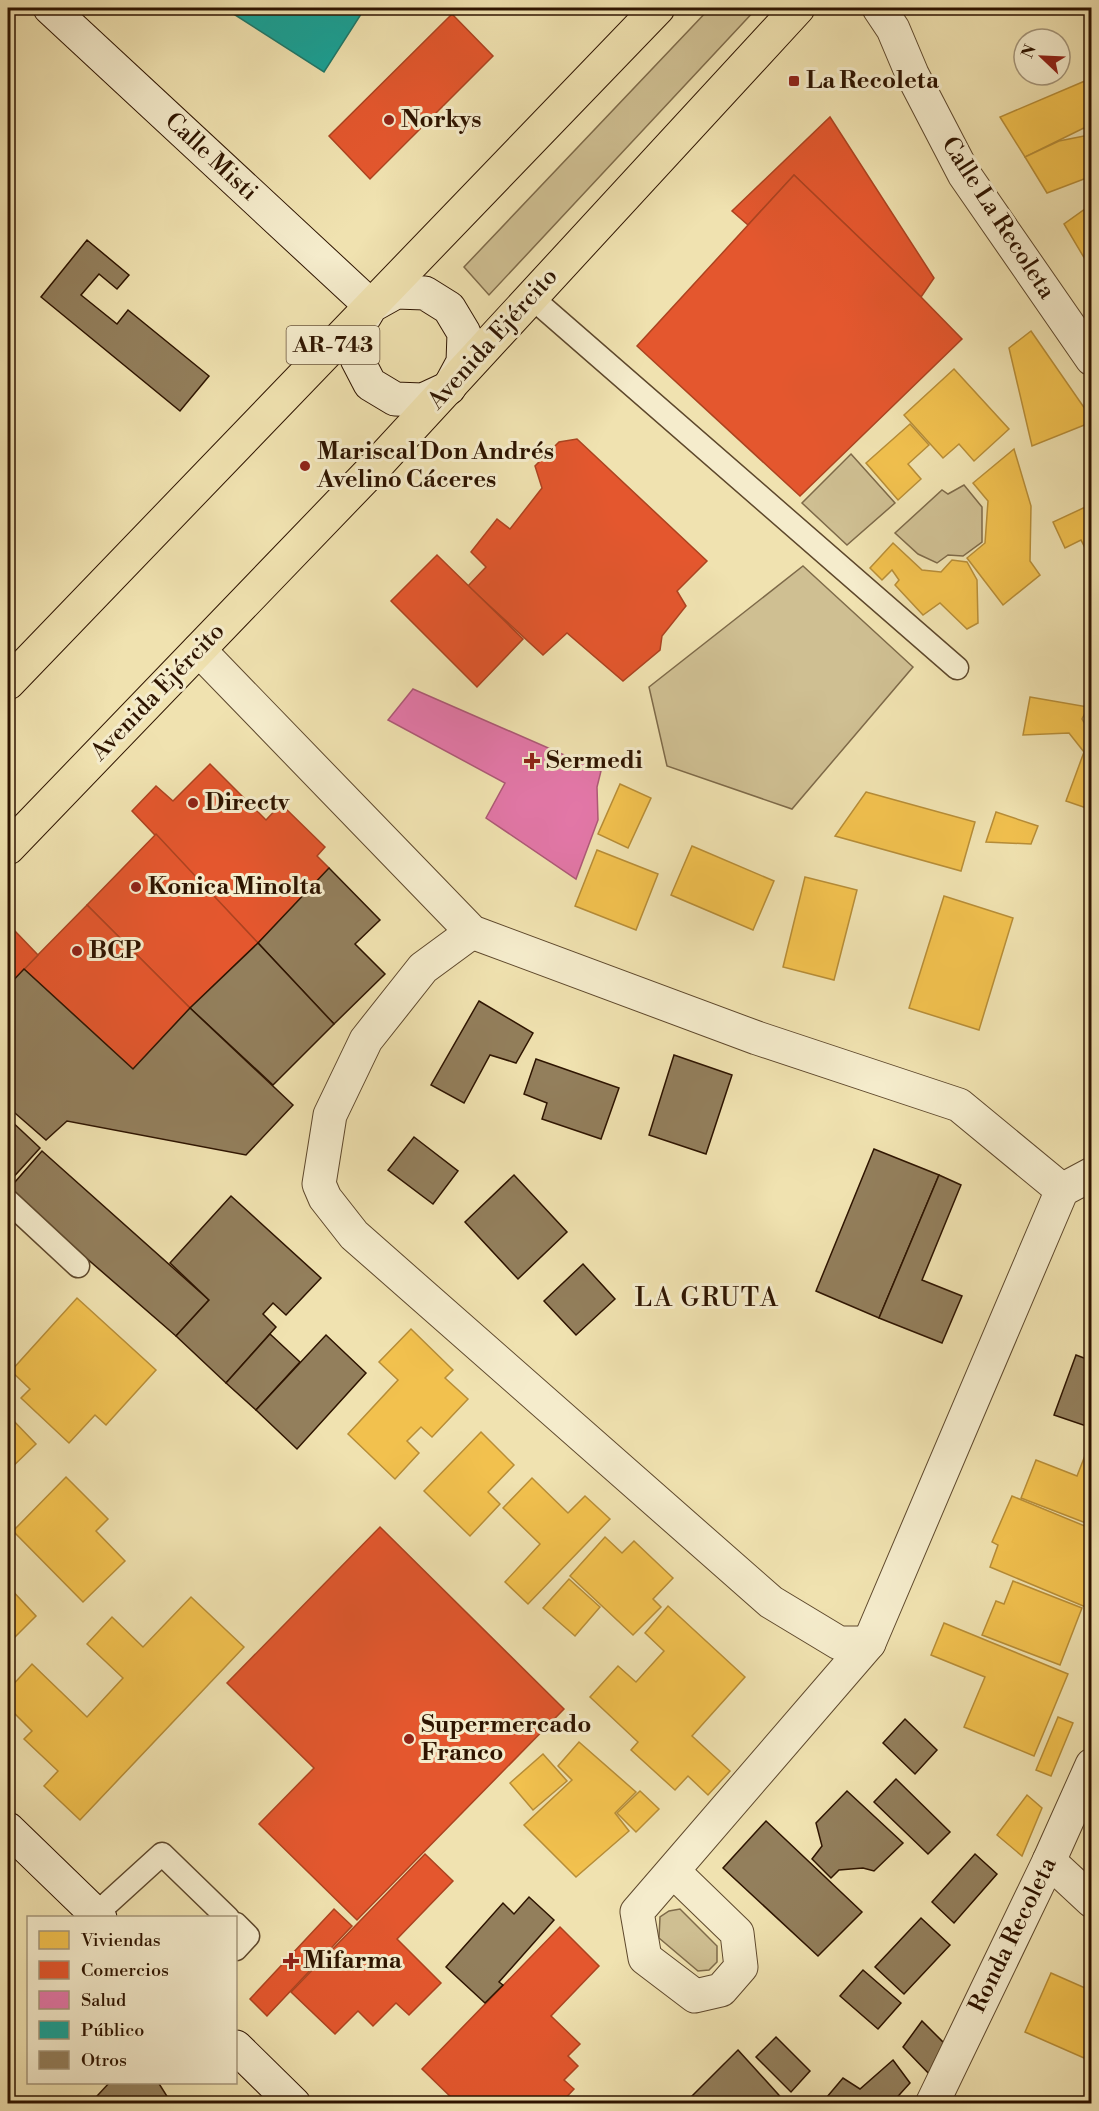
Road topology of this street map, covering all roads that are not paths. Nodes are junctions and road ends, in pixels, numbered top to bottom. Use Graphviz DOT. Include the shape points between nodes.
graph roads {
  1 [pos="50,8"];
  2 [pos="658,8"];
  3 [pos="798,8"];
  4 [pos="879,8"];
  5 [pos="531,297"];
  6 [pos="371,306"];
  7 [pos="1092,359"];
  8 [pos="448,388"];
  9 [pos="200,650"];
  10 [pos="957,668"];
  11 [pos="8,683"];
  12 [pos="8,848"];
  13 [pos="472,932"];
  14 [pos="1092,1174"];
  15 [pos="1062,1190"];
  16 [pos="8,1201"];
  17 [pos="78,1266"];
  18 [pos="869,1643"];
  19 [pos="1092,1765"];
  20 [pos="8,1829"];
  21 [pos="1049,1861"];
  22 [pos="673,1871"];
  23 [pos="1092,1901"];
  24 [pos="98,1916"];
  25 [pos="227,1916"];
  26 [pos="237,1925"];
  27 [pos="237,1948"];
  28 [pos="237,2048"];
  29 [pos="294,2103"];
  30 [pos="932,2103"];
  1 -- 6 [label="street, Calle Misti"];
  2 -- 6 [label="main road, AR-743"];
  3 -- 5 [label="main road, Avenida Ejército"];
  4 -- 7 [label="street, Calle La Recoleta" via="964,174"];
  5 -- 8 [label="main road, Avenida Ejército"];
  5 -- 10 [label="lane"];
  6 -- 8 [label="street" via="356,331 357,359 370,384 394,399 423,400"];
  6 -- 8 [label="street" via="396,292 425,293 449,308 464,333 464,362"];
  6 -- 11 [label="main road, AR-743"];
  8 -- 9 [label="main road, Avenida Ejército"];
  9 -- 12 [label="main road, Avenida Ejército"];
  9 -- 13 [label="street"];
  13 -- 15 [label="street" via="757,1038 959,1105"];
  13 -- 18 [label="street" via="423,968 366,1040 330,1115 319,1184 325,1198 354,1235 771,1602 840,1643"];
  14 -- 15 [label="street"];
  15 -- 18 [label="street"];
  16 -- 17 [label="lane"];
  18 -- 22 [label="street"];
  19 -- 21 [label="street, Ronda Recoleta"];
  20 -- 24 [label="street"];
  21 -- 23 [label="street"];
  21 -- 30 [label="street, Ronda Recoleta"];
  24 -- 25 [label="lane" via="162,1854"];
  26 -- 27 [label="lane" via="248,1936"];
  28 -- 29 [label="street"];
}
